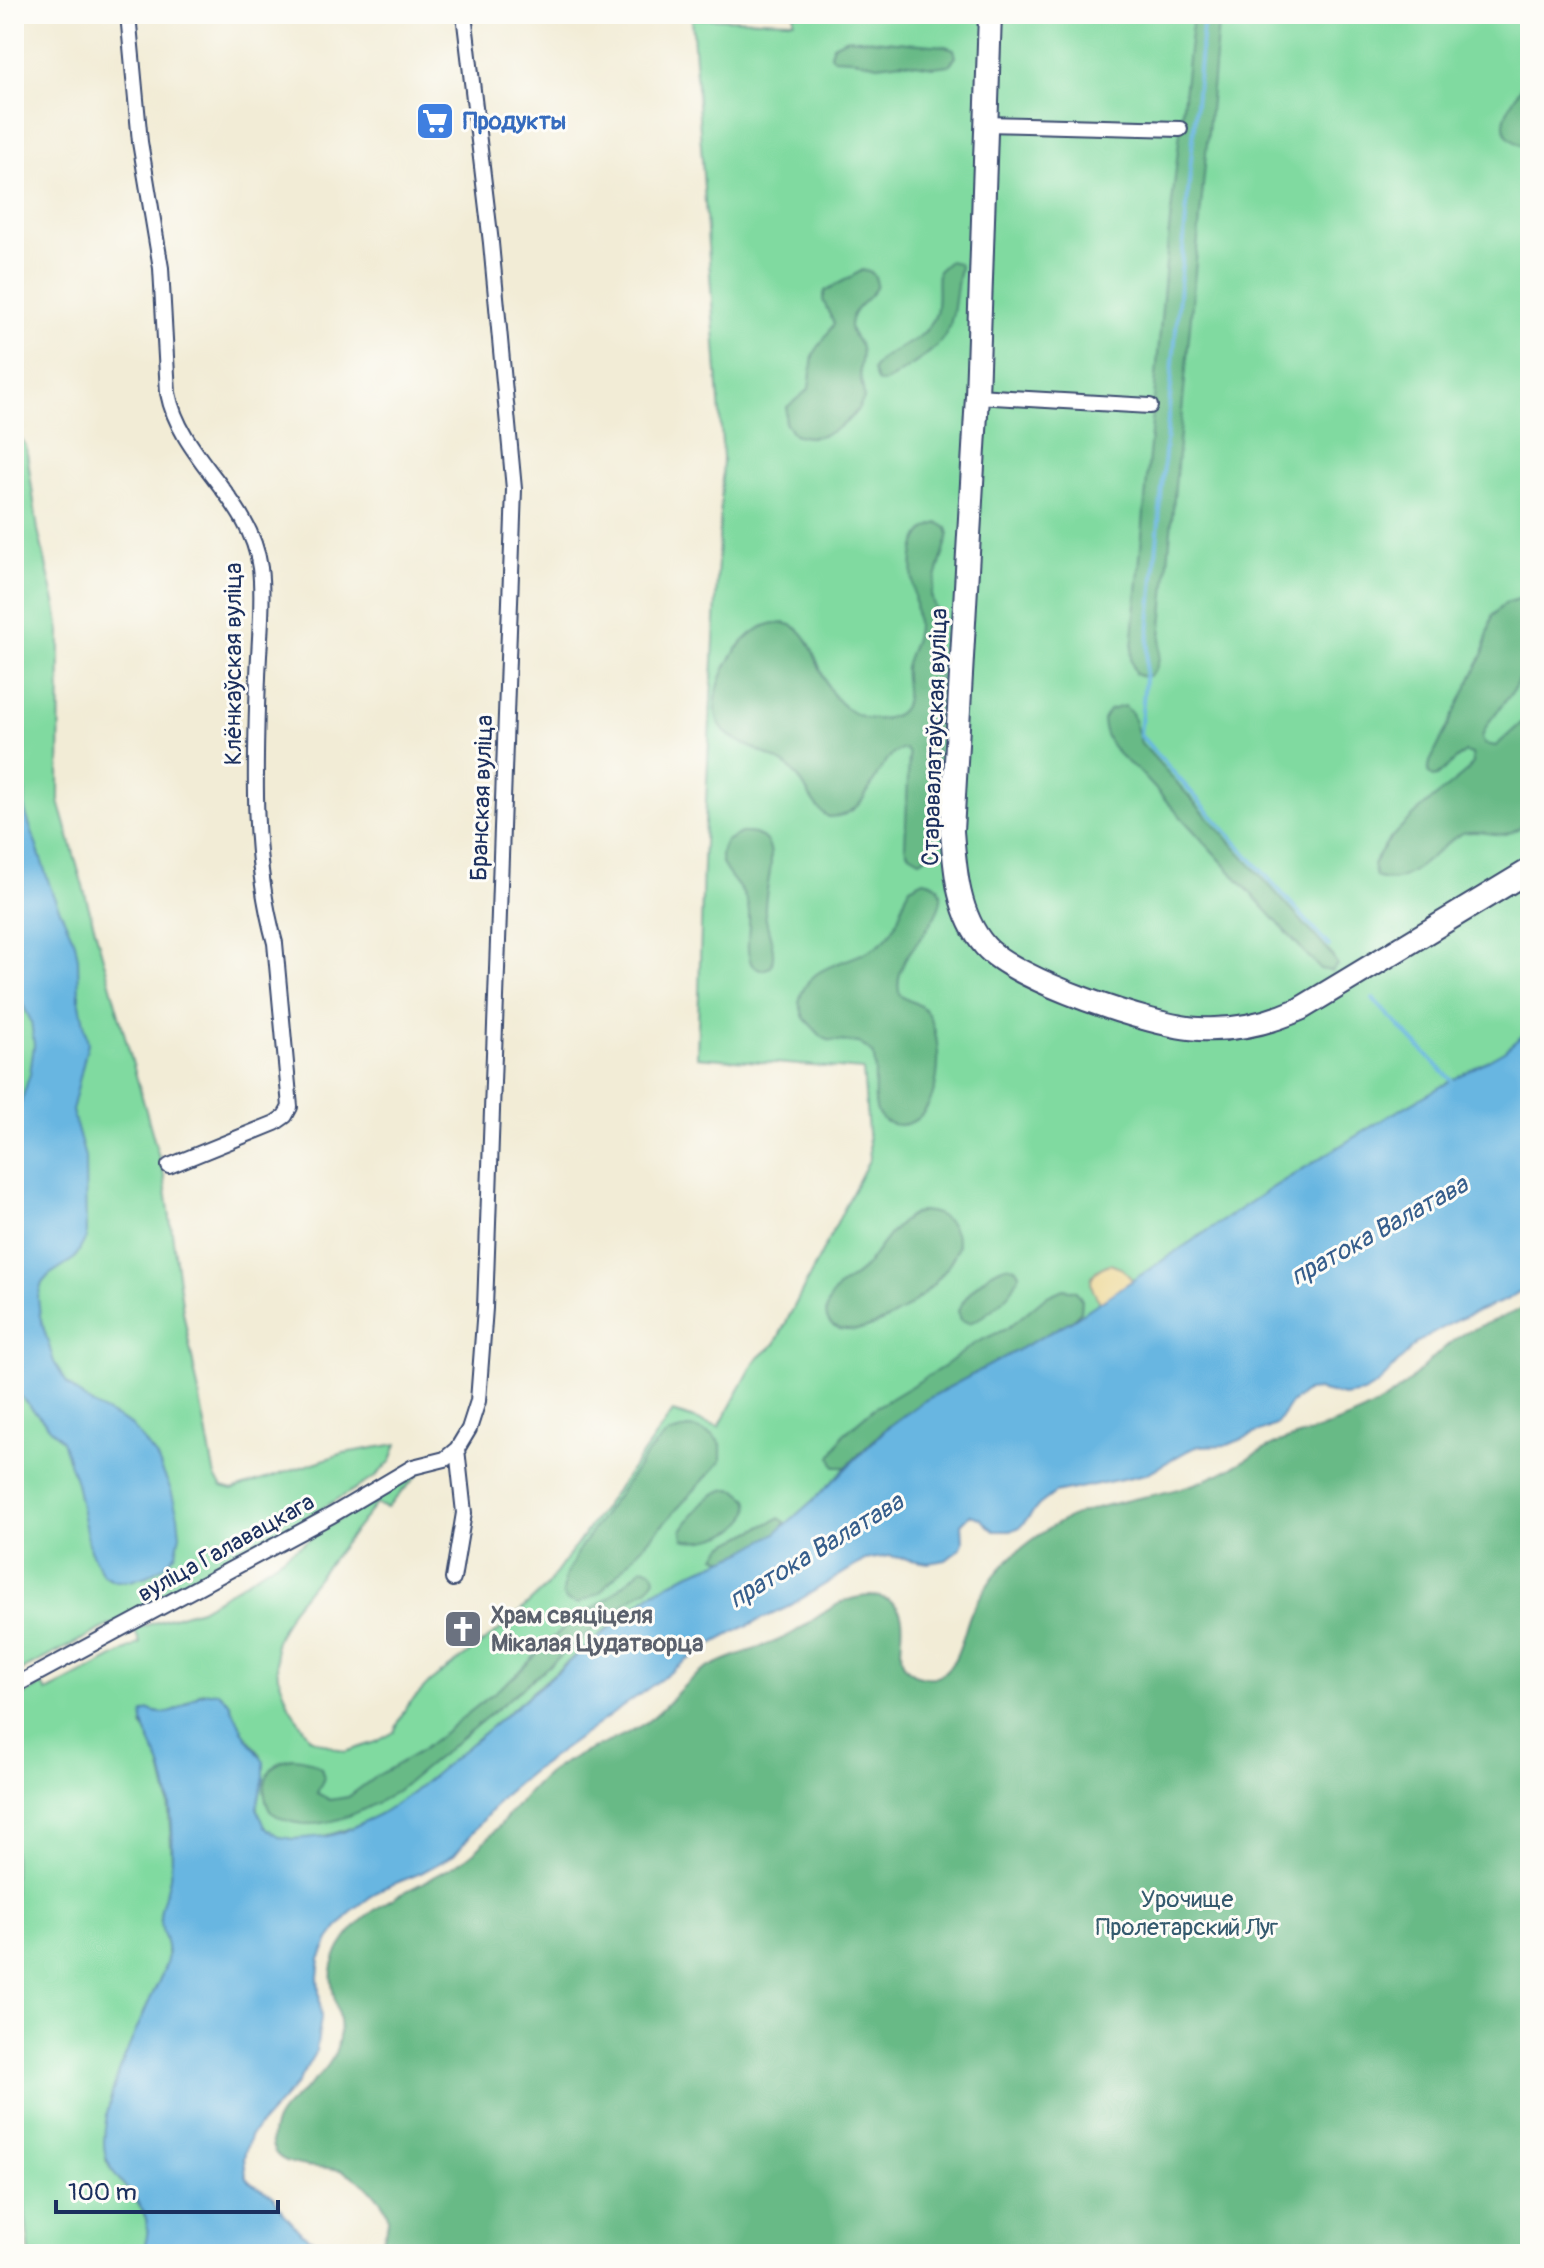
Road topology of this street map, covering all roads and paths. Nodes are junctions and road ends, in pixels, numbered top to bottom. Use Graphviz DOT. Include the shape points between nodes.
graph roads {
  1 [pos="128,14"];
  2 [pos="464,14"];
  3 [pos="990,14"];
  4 [pos="985,124"];
  5 [pos="1180,129"];
  6 [pos="977,396"];
  7 [pos="1150,406"];
  8 [pos="1530,870"];
  9 [pos="169,1166"];
  10 [pos="457,1449"];
  11 [pos="453,1579"];
  12 [pos="14,1686"];
  1 -- 9 [label="street, Клёнкаўская вуліца" via="140,142 161,268 171,410 189,446 247,523 260,567 255,770 260,861 275,943 290,1107 275,1123"];
  2 -- 10 [label="street, Бранская вуліца" via="514,489 481,1364 478,1401"];
  3 -- 4 [label="street, Старавалатаўская вуліца"];
  4 -- 5 [label="street"];
  4 -- 6 [label="street, Старавалатаўская вуліца"];
  6 -- 7 [label="street"];
  6 -- 8 [label="street, Старавалатаўская вуліца" via="952,831 956,880 969,923 986,948 1053,987 1150,1020 1197,1029 1247,1027 1300,1009"];
  10 -- 11 [label="street" via="464,1513"];
  10 -- 12 [label="street, вуліца Галавацкага" via="445,1459 413,1467"];
}
